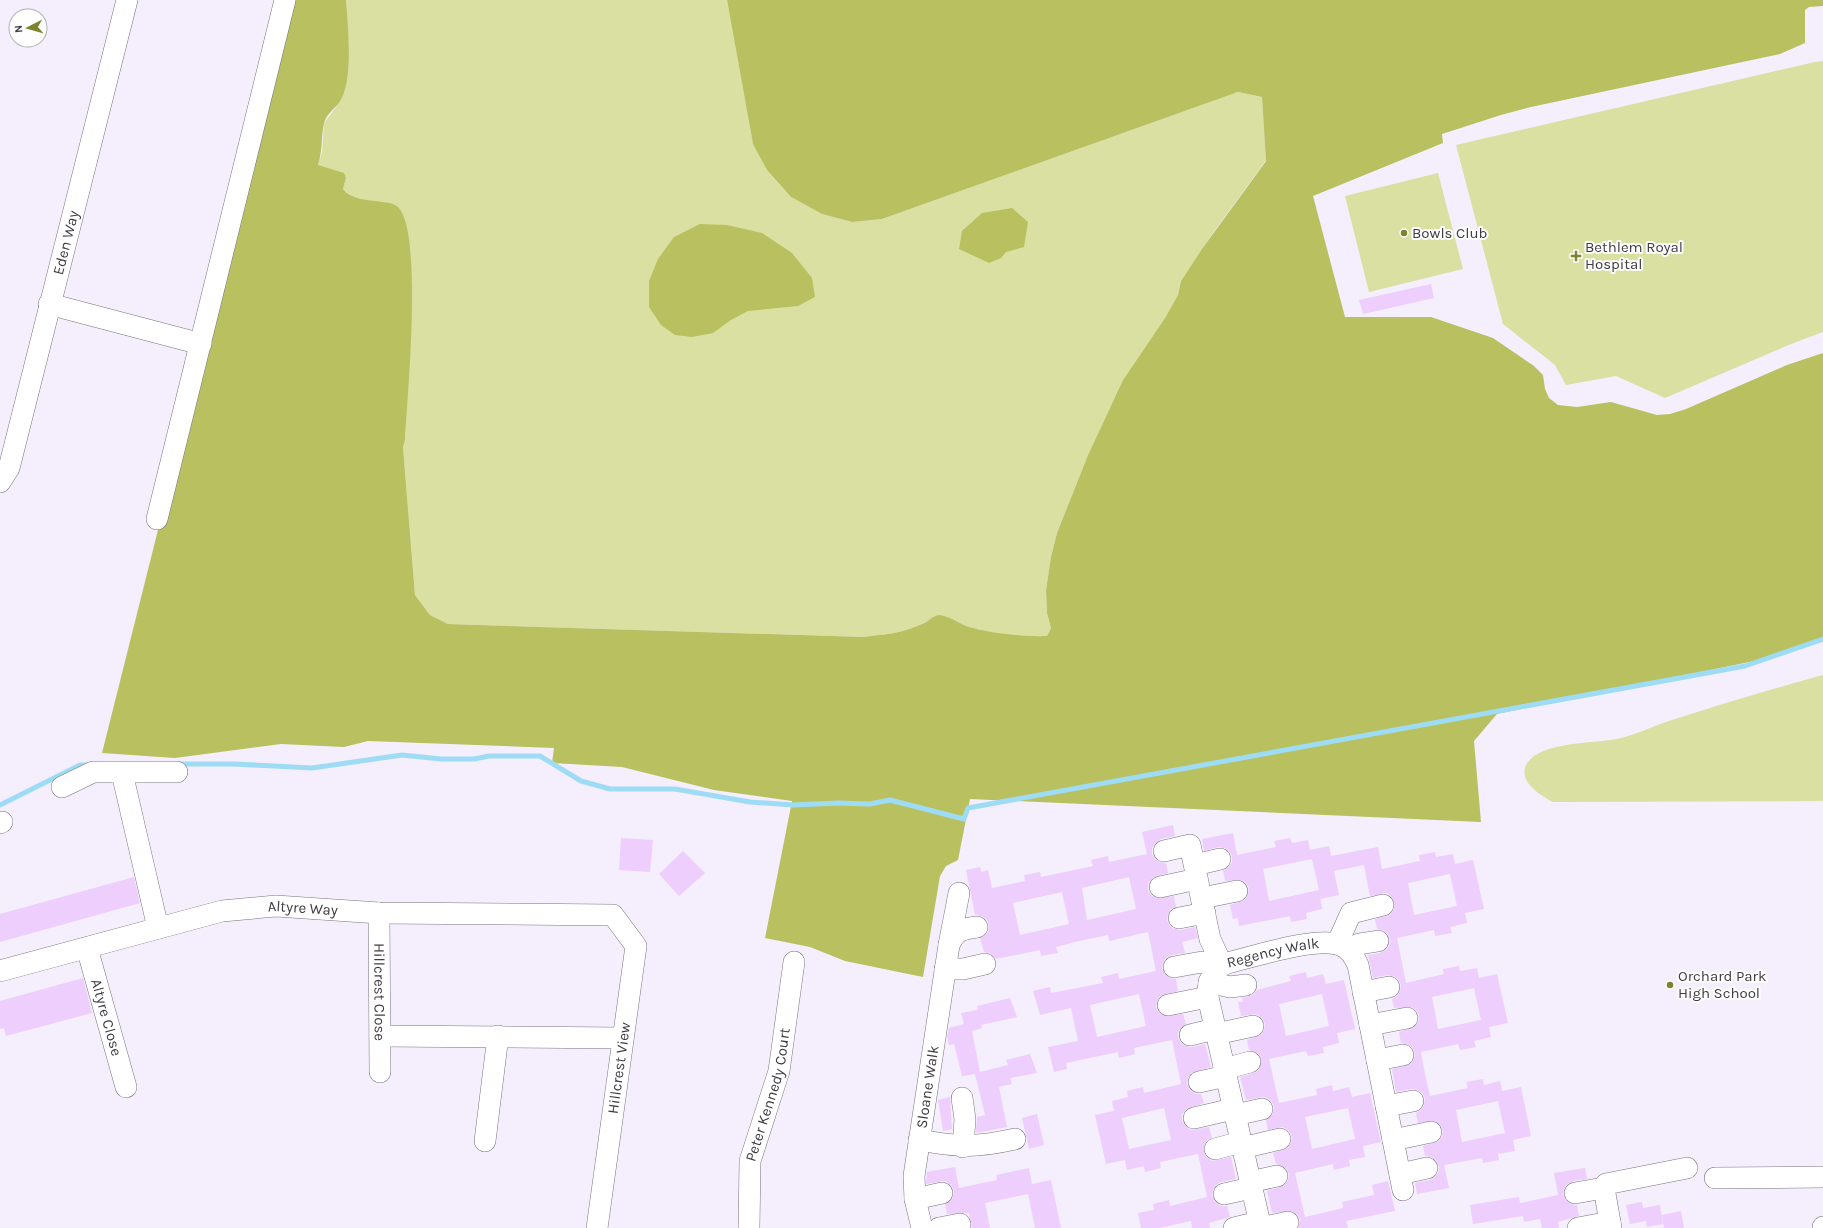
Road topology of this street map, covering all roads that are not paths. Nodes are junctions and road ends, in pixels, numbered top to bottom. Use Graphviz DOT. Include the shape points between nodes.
graph roads {
  1 [pos="126,0"];
  2 [pos="285,0"];
  3 [pos="49,304"];
  4 [pos="201,344"];
  5 [pos="0,482"];
  6 [pos="157,519"];
  7 [pos="177,772"];
  8 [pos="122,773"];
  9 [pos="62,787"];
  10 [pos="1164,851"];
  11 [pos="1220,859"];
  12 [pos="1160,887"];
  13 [pos="1200,889"];
  14 [pos="1237,891"];
  15 [pos="959,893"];
  16 [pos="1383,905"];
  17 [pos="378,913"];
  18 [pos="613,915"];
  19 [pos="1179,918"];
  20 [pos="977,927"];
  21 [pos="158,928"];
  22 [pos="1378,940"];
  23 [pos="949,945"];
  24 [pos="1342,947"];
  25 [pos="87,948"];
  26 [pos="794,962"];
  27 [pos="985,964"];
  28 [pos="1174,967"];
  29 [pos="945,968"];
  30 [pos="0,971"];
  31 [pos="1214,978"];
  32 [pos="1246,985"];
  33 [pos="1389,987"];
  34 [pos="1363,992"];
  35 [pos="1168,1005"];
  36 [pos="1407,1018"];
  37 [pos="1370,1025"];
  38 [pos="1252,1026"];
  39 [pos="1216,1032"];
  40 [pos="1190,1034"];
  41 [pos="380,1036"];
  42 [pos="498,1036"];
  43 [pos="623,1038"];
  44 [pos="1403,1055"];
  45 [pos="1376,1060"];
  46 [pos="1250,1062"];
  47 [pos="380,1072"];
  48 [pos="1225,1072"];
  49 [pos="1199,1082"];
  50 [pos="126,1087"];
  51 [pos="962,1098"];
  52 [pos="1413,1101"];
  53 [pos="1386,1106"];
  54 [pos="1262,1109"];
  55 [pos="1234,1112"];
  56 [pos="1194,1118"];
  57 [pos="1431,1132"];
  58 [pos="1280,1139"];
  59 [pos="919,1140"];
  60 [pos="1014,1140"];
  61 [pos="1393,1140"];
  62 [pos="486,1141"];
  63 [pos="1241,1145"];
  64 [pos="963,1147"];
  65 [pos="1215,1149"];
  66 [pos="1427,1168"];
  67 [pos="1687,1168"];
  68 [pos="1277,1176"];
  69 [pos="1823,1177"];
  70 [pos="1715,1178"];
  71 [pos="1251,1185"];
  72 [pos="1605,1186"];
  73 [pos="942,1193"];
  74 [pos="1575,1193"];
  75 [pos="1224,1194"];
  76 [pos="915,1199"];
  77 [pos="1288,1222"];
  78 [pos="960,1224"];
  79 [pos="1611,1225"];
  80 [pos="1260,1226"];
  81 [pos="597,1228"];
  82 [pos="749,1228"];
  83 [pos="922,1228"];
  84 [pos="939,1228"];
  85 [pos="1234,1228"];
  86 [pos="1578,1228"];
  1 -- 3 [label="street, Eden Way"];
  2 -- 4 [label="street"];
  3 -- 4 [label="street"];
  3 -- 5 [label="street, Eden Way" via="9,468"];
  4 -- 6 [label="street"];
  7 -- 8 [label="street"];
  8 -- 9 [label="street" via="93,772"];
  8 -- 21 [label="street"];
  10 -- 13 [label="street" via="1190,845"];
  11 -- 13 [label="street"];
  12 -- 13 [label="street"];
  13 -- 14 [label="street"];
  13 -- 19 [label="street"];
  13 -- 31 [label="street" via="1210,939"];
  15 -- 23 [label="street, Sloane Walk"];
  16 -- 24 [label="street" via="1351,913"];
  17 -- 18 [label="street, Altyre Way"];
  17 -- 21 [label="street, Altyre Way" via="276,906 222,911"];
  17 -- 41 [label="street, Hillcrest Close"];
  18 -- 43 [label="street, Hillcrest View" via="636,946"];
  20 -- 23 [label="street" via="959,931"];
  21 -- 25 [label="street, Altyre Way"];
  22 -- 24 [label="street"];
  23 -- 29 [label="street, Sloane Walk"];
  24 -- 31 [label="street, Regency Walk" via="1315,943"];
  24 -- 34 [label="street" via="1358,965"];
  25 -- 30 [label="street, Altyre Way"];
  25 -- 50 [label="street, Altyre Close"];
  26 -- 82 [label="street, Peter Kennedy Court" via="779,1071 750,1161"];
  27 -- 29 [label="street" via="963,969"];
  28 -- 31 [label="street" via="1202,962"];
  29 -- 59 [label="street, Sloane Walk"];
  31 -- 32 [label="street" via="1230,987"];
  31 -- 35 [label="street, Regency Walk"];
  31 -- 39 [label="street"];
  33 -- 34 [label="street"];
  34 -- 37 [label="street"];
  36 -- 37 [label="street"];
  37 -- 45 [label="street"];
  38 -- 39 [label="street"];
  39 -- 40 [label="street"];
  39 -- 48 [label="street"];
  41 -- 42 [label="street"];
  41 -- 47 [label="street, Hillcrest Close"];
  42 -- 43 [label="street"];
  42 -- 62 [label="street"];
  43 -- 81 [label="street, Hillcrest View"];
  44 -- 45 [label="street"];
  45 -- 53 [label="street"];
  46 -- 48 [label="street"];
  48 -- 49 [label="street"];
  48 -- 55 [label="street"];
  51 -- 64 [label="street" via="965,1119"];
  52 -- 53 [label="street"];
  53 -- 61 [label="street"];
  54 -- 55 [label="street"];
  55 -- 56 [label="street"];
  55 -- 63 [label="street"];
  57 -- 61 [label="street"];
  58 -- 63 [label="street"];
  59 -- 64 [label="street"];
  59 -- 76 [label="street, Sloane Walk" via="914,1176"];
  60 -- 64 [label="street"];
  61 -- 66 [label="street" via="1401,1182"];
  63 -- 65 [label="street"];
  63 -- 71 [label="street"];
  67 -- 72 [label="street"];
  68 -- 71 [label="street"];
  69 -- 70 [label="street"];
  71 -- 75 [label="street"];
  71 -- 80 [label="street"];
  72 -- 74 [label="street"];
  72 -- 79 [label="street"];
  73 -- 76 [label="street"];
  76 -- 83 [label="street, Sloane Walk"];
  77 -- 80 [label="street"];
  78 -- 84 [label="street"];
  79 -- 86 [label="street"];
  80 -- 85 [label="street"];
}
